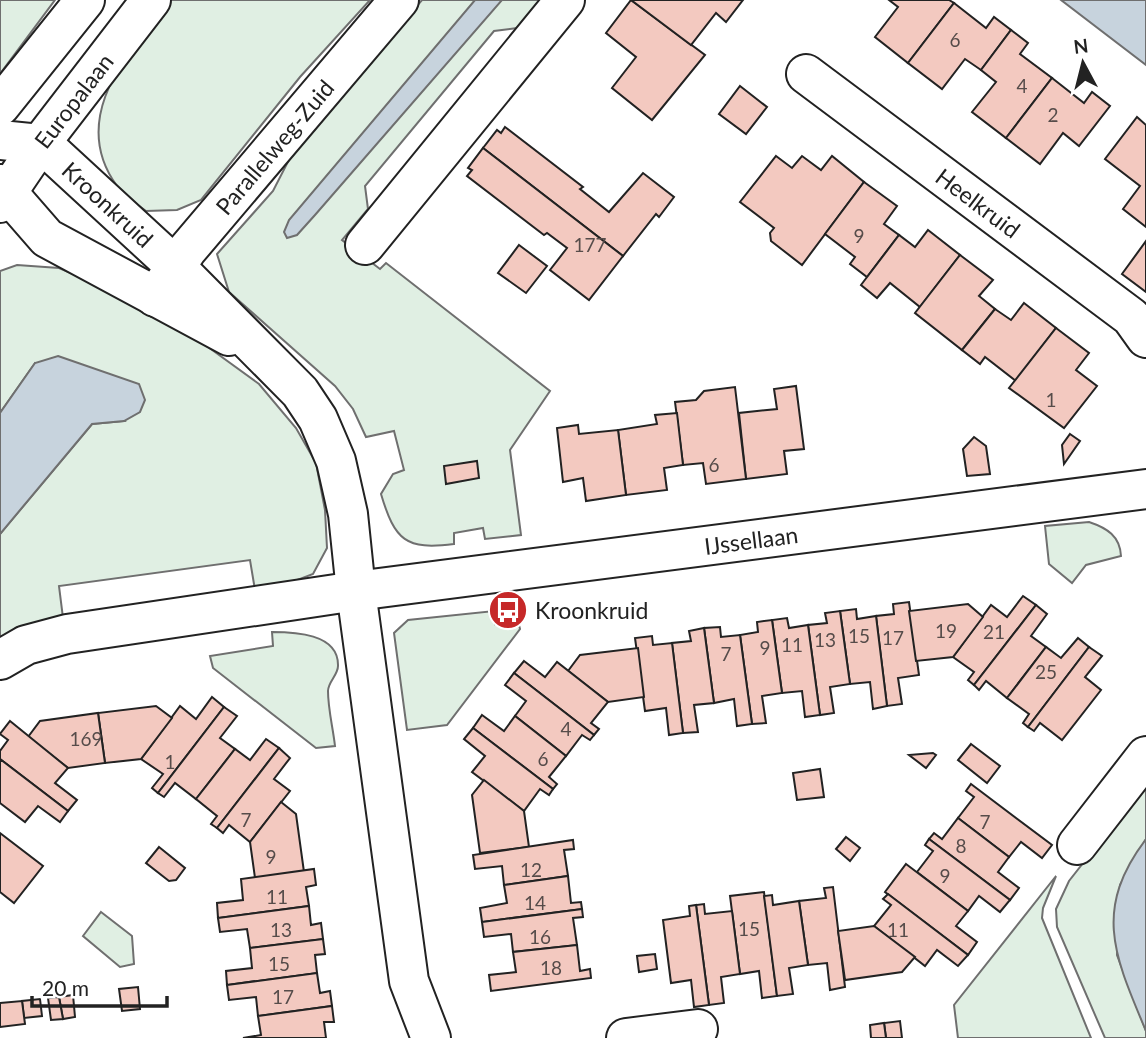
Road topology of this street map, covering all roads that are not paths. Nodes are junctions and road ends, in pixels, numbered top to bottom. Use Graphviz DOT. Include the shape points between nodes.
graph roads {
  1 [pos="85,0"];
  2 [pos="151,0"];
  3 [pos="399,0"];
  4 [pos="565,0"];
  5 [pos="806,74"];
  6 [pos="0,106"];
  7 [pos="0,141"];
  8 [pos="40,144"];
  9 [pos="2,194"];
  10 [pos="365,245"];
  11 [pos="175,265"];
  12 [pos="155,297"];
  13 [pos="1146,338"];
  14 [pos="261,354"];
  15 [pos="1145,498"];
  16 [pos="356,591"];
  17 [pos="0,660"];
  18 [pos="1146,756"];
  19 [pos="1077,845"];
  20 [pos="698,1029"];
  21 [pos="431,1038"];
  22 [pos="626,1038"];
  1 -- 6 [label="street"];
  2 -- 8 [label="street, Europalaan"];
  3 -- 11 [label="street, Parallelweg-Zuid"];
  4 -- 10 [label="street"];
  5 -- 13 [label="street, Heelkruid" via="1131,317"];
  7 -- 8 [label="street, Kroonkruid"];
  8 -- 9 [label="street, Europalaan"];
  8 -- 11 [label="street, Kroonkruid"];
  9 -- 12 [label="street, Kroonkruid" via="47,238"];
  11 -- 12 [label="street, Parallelweg-Zuid"];
  11 -- 14 [label="street, Kroonkruid"];
  12 -- 14 [label="street, Kroonkruid"];
  14 -- 16 [label="street, Kroonkruid" via="312,410 336,461 348,514"];
  15 -- 16 [label="street, IJssellaan"];
  16 -- 17 [label="street" via="67,634 26,645"];
  16 -- 21 [label="street, Kroonkruid" via="409,981"];
  18 -- 19 [label="street"];
  20 -- 22 [label="street"];
}
